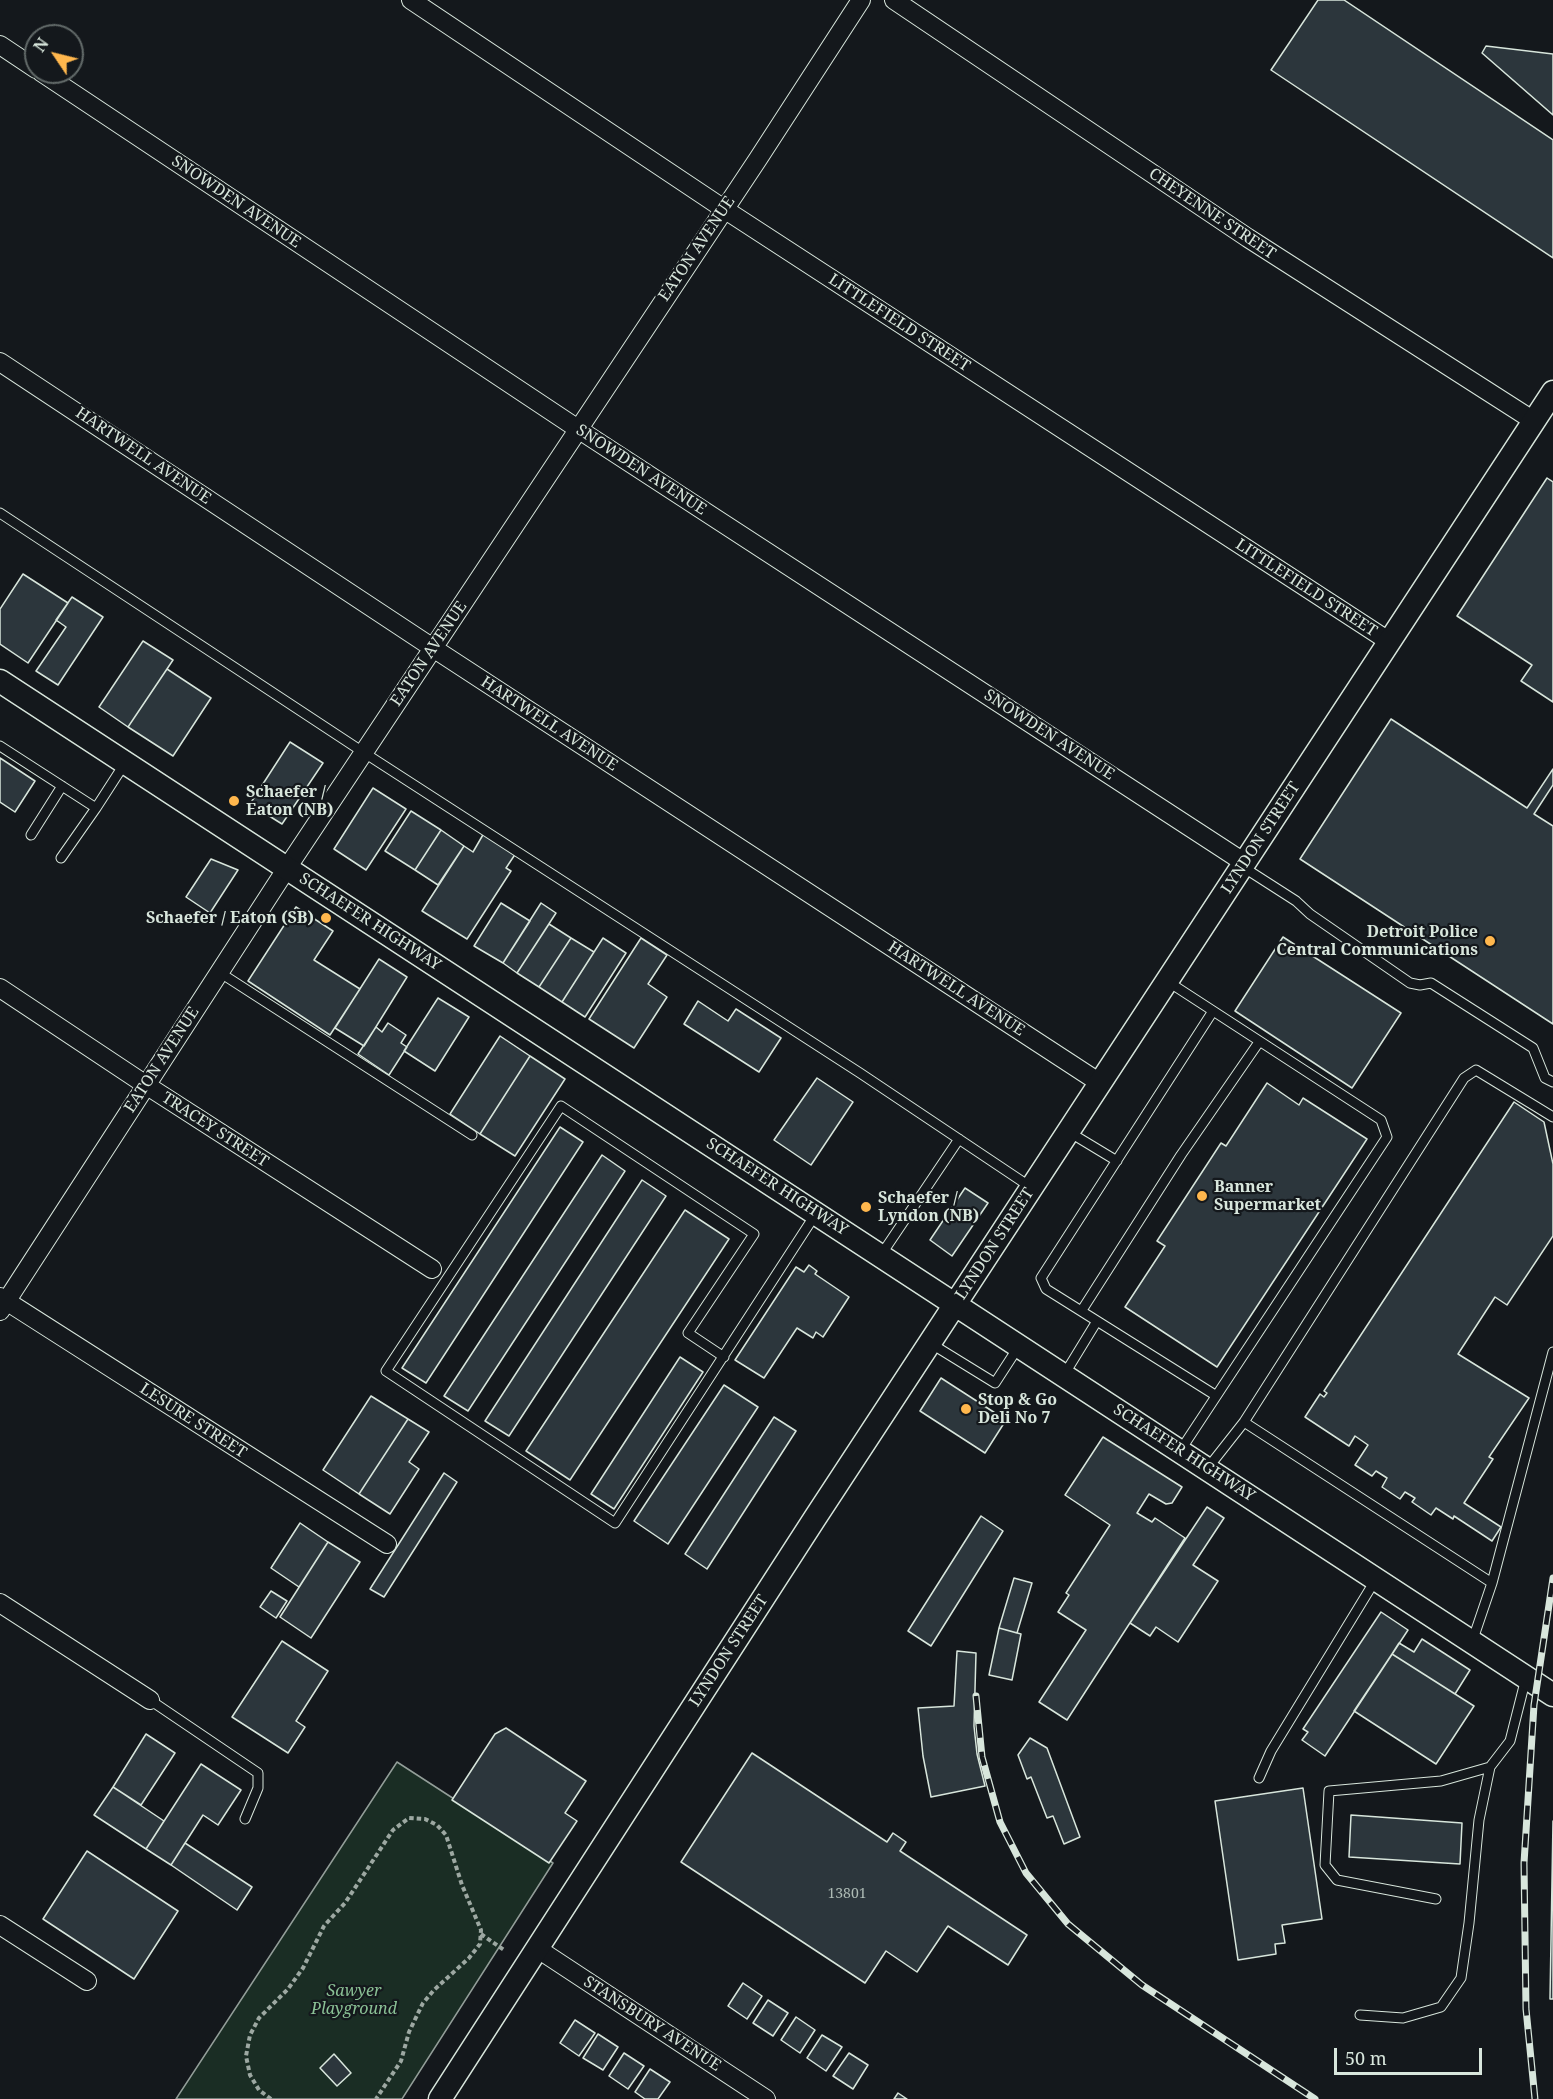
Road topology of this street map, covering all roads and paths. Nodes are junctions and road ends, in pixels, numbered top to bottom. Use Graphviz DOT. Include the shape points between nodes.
graph roads {
  1 [pos="411,0"];
  2 [pos="861,0"];
  3 [pos="894,0"];
  4 [pos="0,45"];
  5 [pos="24,61"];
  6 [pos="59,84"];
  7 [pos="724,209"];
  8 [pos="0,362"];
  9 [pos="1553,392"];
  10 [pos="1534,422"];
  11 [pos="578,429"];
  12 [pos="0,513"];
  13 [pos="1390,642"];
  14 [pos="433,648"];
  15 [pos="0,681"];
  16 [pos="0,746"];
  17 [pos="363,752"];
  18 [pos="125,763"];
  19 [pos="62,786"];
  20 [pos="96,808"];
  21 [pos="31,835"];
  22 [pos="61,858"];
  23 [pos="1243,865"];
  24 [pos="287,868"];
  25 [pos="219,972"];
  26 [pos="1167,981"];
  27 [pos="0,988"];
  28 [pos="1213,1011"];
  29 [pos="1259,1042"];
  30 [pos="1553,1082"];
  31 [pos="1100,1083"];
  32 [pos="146,1085"];
  33 [pos="1553,1117"];
  34 [pos="1069,1132"];
  35 [pos="472,1135"];
  36 [pos="959,1139"];
  37 [pos="1117,1161"];
  38 [pos="1032,1188"];
  39 [pos="817,1213"];
  40 [pos="881,1255"];
  41 [pos="432,1269"];
  42 [pos="2,1303"];
  43 [pos="956,1304"];
  44 [pos="1082,1310"];
  45 [pos="1097,1321"];
  46 [pos="930,1343"];
  47 [pos="1020,1346"];
  48 [pos="1553,1352"];
  49 [pos="724,1357"];
  50 [pos="1064,1375"];
  51 [pos="1215,1395"];
  52 [pos="1244,1422"];
  53 [pos="1180,1450"];
  54 [pos="1208,1469"];
  55 [pos="387,1544"];
  56 [pos="1376,1579"];
  57 [pos="1492,1583"];
  58 [pos="0,1603"];
  59 [pos="1472,1642"];
  60 [pos="1526,1678"];
  61 [pos="1553,1695"];
  62 [pos="150,1700"];
  63 [pos="1490,1767"];
  64 [pos="1259,1778"];
  65 [pos="245,1819"];
  66 [pos="1436,1899"];
  67 [pos="0,1925"];
  68 [pos="481,1934"];
  69 [pos="538,1949"];
  70 [pos="504,1950"];
  71 [pos="87,1981"];
  72 [pos="1360,2015"];
  73 [pos="271,2099"];
  74 [pos="376,2099"];
  75 [pos="440,2099"];
  76 [pos="766,2099"];
  1 -- 7 [label="street, LITTLEFIELD STREET"];
  2 -- 7 [label="street, EATON AVENUE"];
  3 -- 10 [label="street, CHEYENNE STREET" via="1248,238"];
  4 -- 5 [label="street"];
  6 -- 11 [label="street, SNOWDEN AVENUE"];
  7 -- 11 [label="street, EATON AVENUE"];
  7 -- 13 [label="street, LITTLEFIELD STREET"];
  8 -- 14 [label="street, HARTWELL AVENUE"];
  9 -- 10 [label="street, LYNDON STREET"];
  10 -- 13 [label="street, LYNDON STREET"];
  11 -- 14 [label="street, EATON AVENUE"];
  11 -- 23 [label="street, SNOWDEN AVENUE"];
  12 -- 17 [label="lane"];
  13 -- 23 [label="street, LYNDON STREET"];
  14 -- 17 [label="street, EATON AVENUE"];
  14 -- 31 [label="street, HARTWELL AVENUE"];
  15 -- 18 [label="street, SCHAEFER HIGHWAY"];
  16 -- 19 [label="lane"];
  17 -- 24 [label="street, EATON AVENUE"];
  17 -- 36 [label="lane"];
  18 -- 20 [label="lane"];
  18 -- 24 [label="street, SCHAEFER HIGHWAY"];
  19 -- 20 [label="lane"];
  19 -- 21 [label="lane"];
  20 -- 22 [label="lane"];
  23 -- 26 [label="street, LYNDON STREET"];
  23 -- 30 [label="lane" via="1410,983 1431,983 1533,1048 1545,1078"];
  24 -- 25 [label="street, EATON AVENUE"];
  24 -- 39 [label="street, SCHAEFER HIGHWAY"];
  25 -- 32 [label="street, EATON AVENUE"];
  25 -- 35 [label="lane"];
  26 -- 28 [label="lane"];
  26 -- 31 [label="street, LYNDON STREET"];
  27 -- 32 [label="street, TRACEY STREET"];
  28 -- 29 [label="lane"];
  28 -- 37 [label="lane"];
  29 -- 44 [label="lane"];
  29 -- 51 [label="lane" via="1381,1120 1387,1137"];
  31 -- 34 [label="street, LYNDON STREET"];
  32 -- 41 [label="street, TRACEY STREET"];
  32 -- 42 [label="street, EATON AVENUE"];
  33 -- 52 [label="lane" via="1476,1070 1464,1078"];
  34 -- 37 [label="lane"];
  34 -- 38 [label="street, LYNDON STREET"];
  36 -- 38 [label="lane"];
  36 -- 40 [label="lane"];
  37 -- 44 [label="lane" via="1041,1278 1047,1289"];
  38 -- 43 [label="street, LYNDON STREET"];
  39 -- 40 [label="street, SCHAEFER HIGHWAY"];
  39 -- 49 [label="lane"];
  40 -- 43 [label="street, SCHAEFER HIGHWAY"];
  42 -- 55 [label="street, LESURE STREET"];
  43 -- 46 [label="street, LYNDON STREET"];
  43 -- 47 [label="street, SCHAEFER HIGHWAY"];
  44 -- 45 [label="lane"];
  45 -- 50 [label="lane"];
  45 -- 51 [label="lane"];
  46 -- 47 [label="lane" via="995,1383"];
  46 -- 69 [label="street, LYNDON STREET"];
  47 -- 50 [label="street, SCHAEFER HIGHWAY"];
  48 -- 57 [label="lane"];
  49 -- 49 [label="lane" via="615,1523 386,1371 561,1106 754,1234 688,1333"];
  50 -- 53 [label="street, SCHAEFER HIGHWAY"];
  51 -- 53 [label="lane"];
  52 -- 54 [label="lane"];
  52 -- 57 [label="lane"];
  53 -- 54 [label="street, SCHAEFER HIGHWAY"];
  54 -- 56 [label="street, SCHAEFER HIGHWAY"];
  56 -- 59 [label="street, SCHAEFER HIGHWAY"];
  56 -- 64 [label="lane" via="1271,1751"];
  57 -- 59 [label="lane"];
  58 -- 62 [label="street"];
  59 -- 60 [label="street, SCHAEFER HIGHWAY"];
  60 -- 61 [label="street, SCHAEFER HIGHWAY"];
  60 -- 63 [label="lane" via="1510,1741"];
  62 -- 65 [label="lane" via="258,1773 258,1788"];
  63 -- 66 [label="lane" via="1441,1781 1329,1791 1325,1865 1337,1880"];
  63 -- 72 [label="lane" via="1479,1820 1461,1978 1441,2007 1403,2019"];
  67 -- 71 [label="street"];
  68 -- 70 [label="path"];
  68 -- 73 [label="path" via="446,1835 425,1819 409,1818 393,1830 345,1903 324,1926 303,1968 259,2018 250,2035 246,2056 250,2075 259,2090"];
  68 -- 74 [label="path" via="480,1944 469,1958 423,2003 401,2061"];
  69 -- 75 [label="street, LYNDON STREET"];
  69 -- 76 [label="street, STANSBURY AVENUE"];
}
